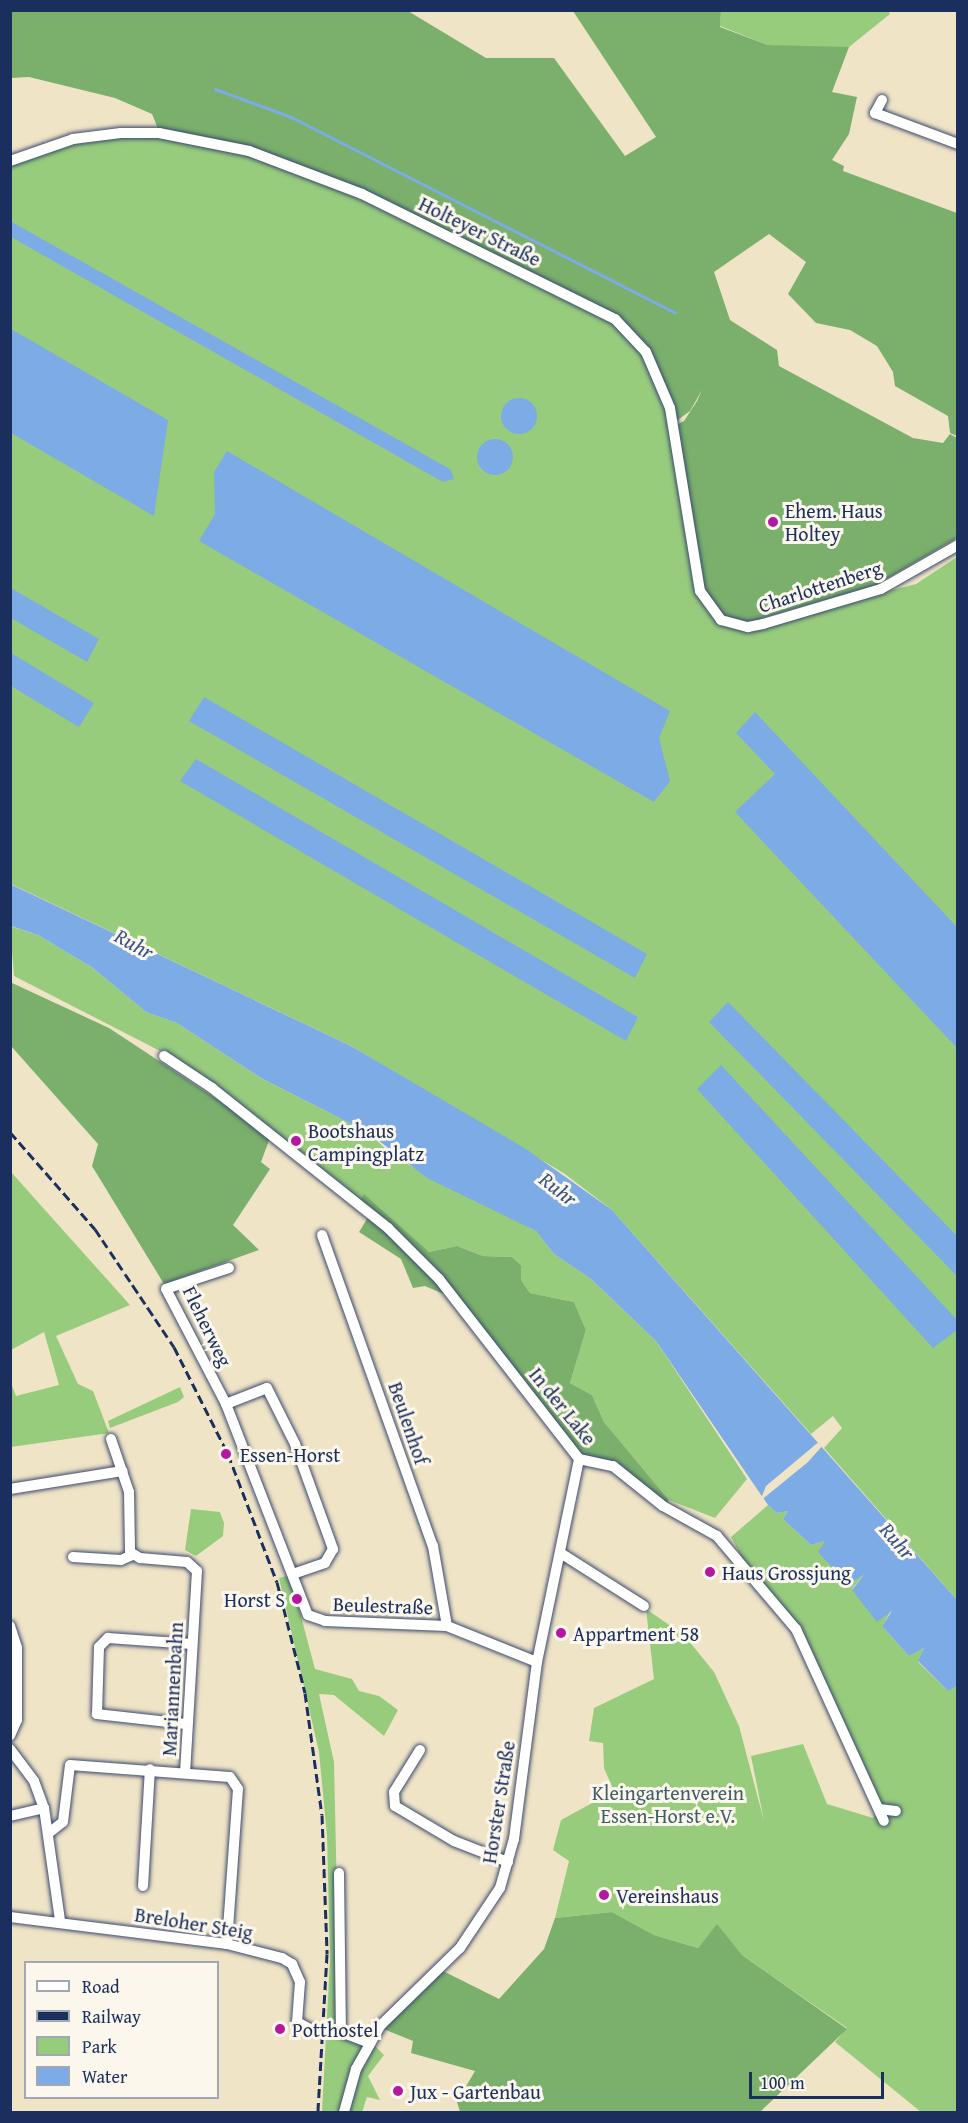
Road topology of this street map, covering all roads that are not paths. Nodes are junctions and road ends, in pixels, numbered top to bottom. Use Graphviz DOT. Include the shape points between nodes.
graph roads {
  1 [pos="882,100"];
  2 [pos="957,144"];
  3 [pos="10,160"];
  4 [pos="957,545"];
  5 [pos="721,620"];
  6 [pos="164,1056"];
  7 [pos="322,1235"];
  8 [pos="229,1268"];
  9 [pos="226,1404"];
  10 [pos="111,1439"];
  11 [pos="583,1460"];
  12 [pos="123,1472"];
  13 [pos="10,1489"];
  14 [pos="562,1554"];
  15 [pos="132,1555"];
  16 [pos="73,1557"];
  17 [pos="293,1574"];
  18 [pos="302,1602"];
  19 [pos="644,1606"];
  20 [pos="10,1626"];
  21 [pos="447,1626"];
  22 [pos="192,1644"];
  23 [pos="537,1662"];
  24 [pos="186,1724"];
  25 [pos="10,1736"];
  26 [pos="10,1749"];
  27 [pos="420,1750"];
  28 [pos="150,1769"];
  29 [pos="185,1771"];
  30 [pos="44,1808"];
  31 [pos="879,1809"];
  32 [pos="896,1811"];
  33 [pos="10,1816"];
  34 [pos="884,1821"];
  35 [pos="50,1832"];
  36 [pos="508,1862"];
  37 [pos="339,1873"];
  38 [pos="143,1886"];
  39 [pos="10,1917"];
  40 [pos="60,1921"];
  41 [pos="227,1944"];
  42 [pos="310,2029"];
  43 [pos="369,2043"];
  44 [pos="344,2112"];
  1 -- 2 [label="street" via="875,113"];
  3 -- 5 [label="street, Holteyer Straße" via="73,139 121,132 159,133 249,151 362,194 615,319 646,352 670,408 700,591"];
  4 -- 5 [label="street, Charlottenberg" via="880,589 748,627"];
  6 -- 11 [label="street, In der Lake" via="212,1088 388,1228 452,1295"];
  7 -- 21 [label="street, Beulenhof" via="433,1546"];
  8 -- 9 [label="street, Fleherweg" via="166,1289"];
  9 -- 17 [label="street, Fleherweg"];
  9 -- 17 [label="street" via="267,1388 295,1444 333,1552 325,1563"];
  10 -- 12 [label="street"];
  11 -- 14 [label="street, Horster Straße"];
  11 -- 31 [label="street, In der Lake" via="613,1466 663,1506 717,1536 788,1618"];
  12 -- 13 [label="street"];
  12 -- 15 [label="street"];
  14 -- 19 [label="street"];
  14 -- 23 [label="street, Horster Straße"];
  15 -- 16 [label="street, Mariannenbahn" via="121,1560"];
  15 -- 22 [label="street, Mariannenbahn" via="195,1566"];
  17 -- 18 [label="street, Fleherweg"];
  18 -- 21 [label="street, Beulestraße" via="318,1620"];
  20 -- 25 [label="street" via="17,1648 17,1720"];
  21 -- 23 [label="street, Beulestraße"];
  22 -- 24 [label="street, Mariannenbahn"];
  22 -- 24 [label="street" via="106,1639 99,1647 97,1714"];
  23 -- 36 [label="street, Horster Straße"];
  24 -- 29 [label="street, Mariannenbahn"];
  26 -- 30 [label="street" via="34,1781"];
  27 -- 36 [label="street" via="394,1792 395,1806 454,1841"];
  28 -- 29 [label="street"];
  28 -- 35 [label="street" via="67,1769 63,1822"];
  28 -- 38 [label="street"];
  29 -- 41 [label="street, Mariannenbahn" via="227,1775 236,1783"];
  30 -- 33 [label="street"];
  30 -- 35 [label="street"];
  31 -- 32 [label="street"];
  31 -- 34 [label="street, In der Lake"];
  35 -- 40 [label="street"];
  36 -- 43 [label="street, Horster Straße" via="479,1925 399,2001"];
  37 -- 43 [label="street" via="340,2032"];
  39 -- 40 [label="street, Breloher Steig"];
  40 -- 41 [label="street, Breloher Steig"];
  41 -- 42 [label="street, Breloher Steig" via="292,1964 301,1989 297,2022"];
  43 -- 44 [label="street, Horster Straße"];
}
